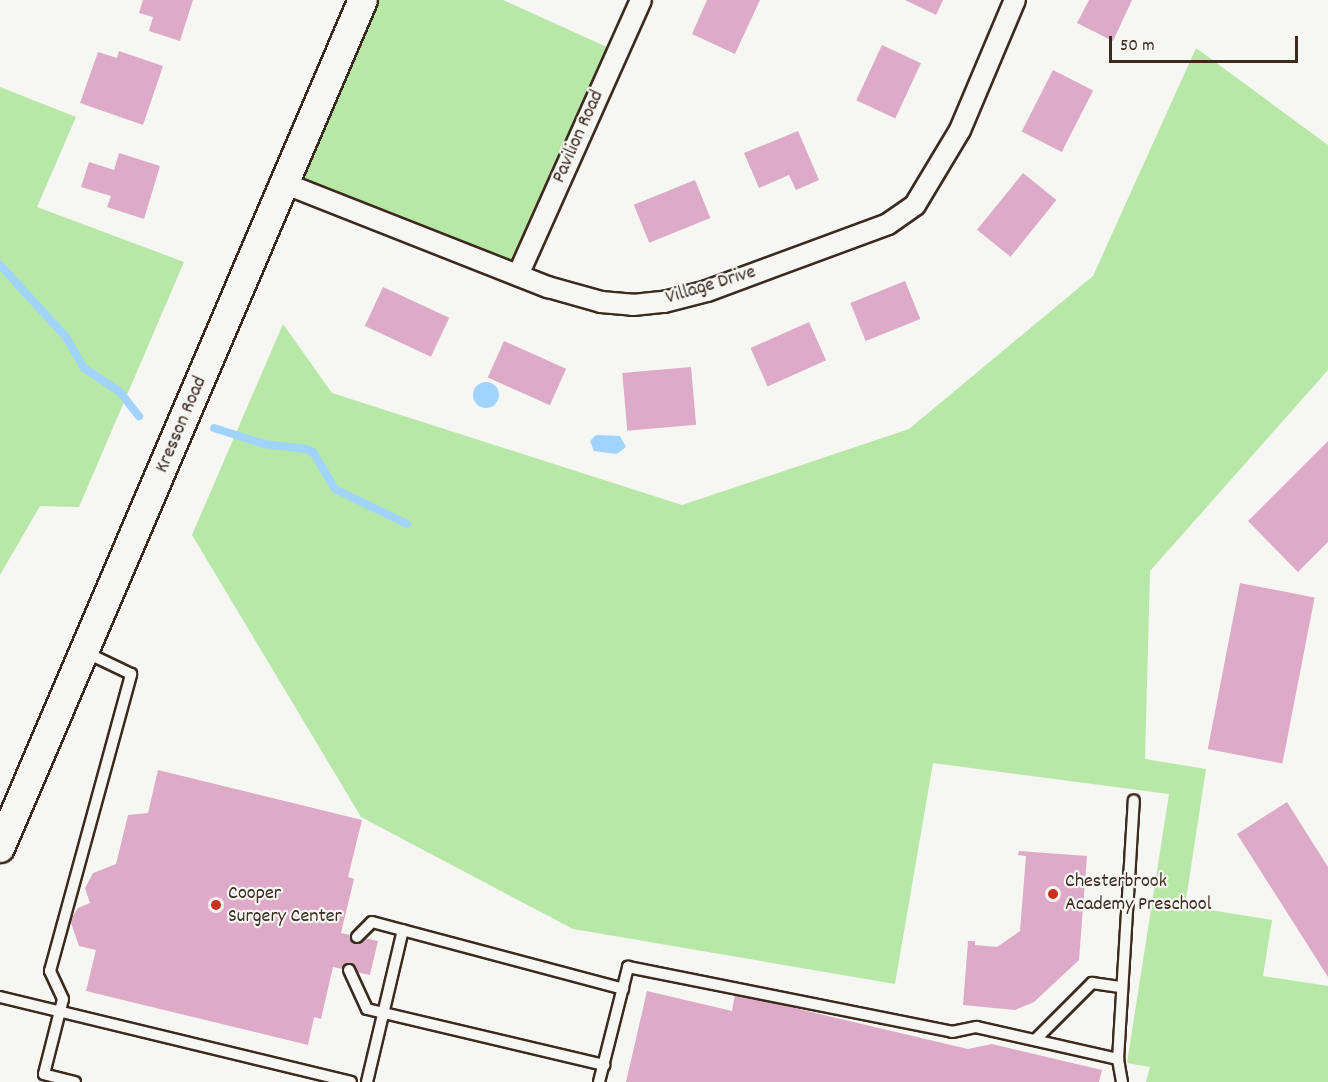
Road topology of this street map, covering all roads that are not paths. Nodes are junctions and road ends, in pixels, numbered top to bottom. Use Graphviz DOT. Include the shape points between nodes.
graph roads {
  1 [pos="363,0"];
  2 [pos="641,0"];
  3 [pos="1015,0"];
  4 [pos="286,183"];
  5 [pos="518,275"];
  6 [pos="85,651"];
  7 [pos="1134,800"];
  8 [pos="0,848"];
  9 [pos="403,930"];
  10 [pos="357,937"];
  11 [pos="349,970"];
  12 [pos="1122,987"];
  13 [pos="623,989"];
  14 [pos="0,997"];
  15 [pos="60,1011"];
  16 [pos="383,1013"];
  17 [pos="1035,1040"];
  18 [pos="1118,1059"];
  19 [pos="604,1065"];
  20 [pos="75,1082"];
  21 [pos="351,1082"];
  22 [pos="366,1082"];
  23 [pos="599,1082"];
  24 [pos="1122,1082"];
  1 -- 4 [label="main road, Kresson Road"];
  2 -- 5 [label="street, Pavilion Road"];
  3 -- 5 [label="street, Village Drive" via="960,130 927,190 915,205 888,224 707,291 664,302 601,302"];
  4 -- 5 [label="street, Village Drive"];
  4 -- 6 [label="main road, Kresson Road"];
  6 -- 8 [label="main road, Kresson Road"];
  6 -- 15 [label="lane" via="131,674 50,971 63,999"];
  7 -- 12 [label="lane"];
  9 -- 10 [label="lane" via="372,922"];
  9 -- 13 [label="lane"];
  9 -- 16 [label="lane"];
  11 -- 16 [label="lane" via="367,1009"];
  12 -- 17 [label="lane" via="1092,983"];
  12 -- 18 [label="lane"];
  13 -- 17 [label="lane" via="628,967 952,1032 976,1027"];
  13 -- 19 [label="lane"];
  14 -- 15 [label="lane"];
  15 -- 20 [label="lane" via="44,1074"];
  15 -- 21 [label="lane"];
  16 -- 19 [label="lane"];
  16 -- 22 [label="lane"];
  17 -- 18 [label="lane"];
  18 -- 24 [label="lane"];
  19 -- 23 [label="lane"];
}
